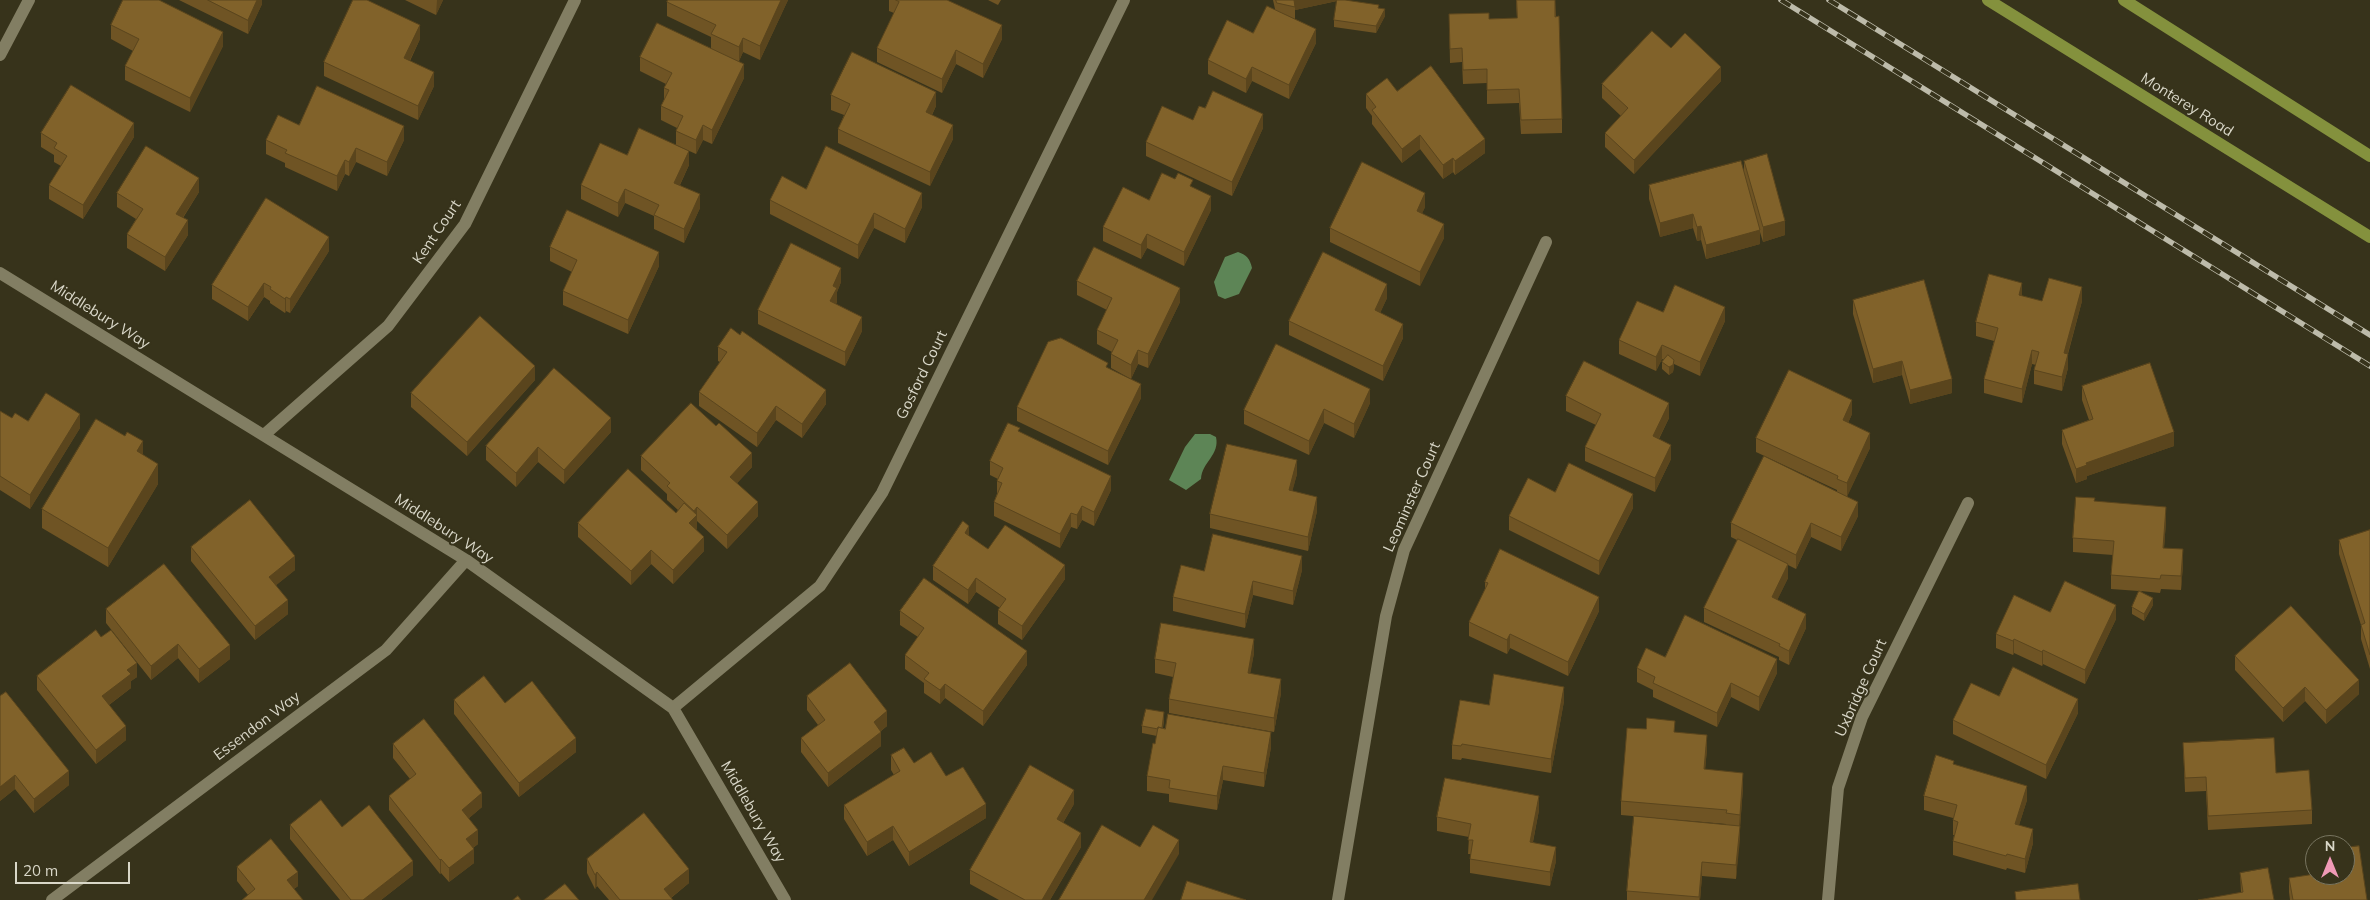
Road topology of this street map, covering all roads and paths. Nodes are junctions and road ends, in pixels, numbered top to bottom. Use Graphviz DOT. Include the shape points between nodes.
graph roads {
  1 [pos="29,0"];
  2 [pos="575,0"];
  3 [pos="1124,0"];
  4 [pos="1988,0"];
  5 [pos="2124,0"];
  6 [pos="0,55"];
  7 [pos="2370,156"];
  8 [pos="2370,237"];
  9 [pos="1546,242"];
  10 [pos="0,273"];
  11 [pos="264,435"];
  12 [pos="1968,503"];
  13 [pos="466,560"];
  14 [pos="673,708"];
  15 [pos="52,900"];
  16 [pos="785,900"];
  17 [pos="1338,900"];
  18 [pos="1828,900"];
  1 -- 6 [label="street"];
  2 -- 11 [label="street, Kent Court" via="465,224 388,326"];
  3 -- 14 [label="street, Gosford Court" via="882,493 820,586"];
  4 -- 8 [label="main road, Monterey Road"];
  5 -- 7 [label="main road"];
  9 -- 17 [label="street, Leominster Court" via="1404,550 1386,616"];
  10 -- 11 [label="street, Middlebury Way"];
  11 -- 13 [label="street, Middlebury Way"];
  12 -- 18 [label="street, Uxbridge Court" via="1859,726 1838,788"];
  13 -- 14 [label="street, Middlebury Way"];
  13 -- 15 [label="street, Essendon Way" via="386,650"];
  14 -- 16 [label="street, Middlebury Way"];
}
